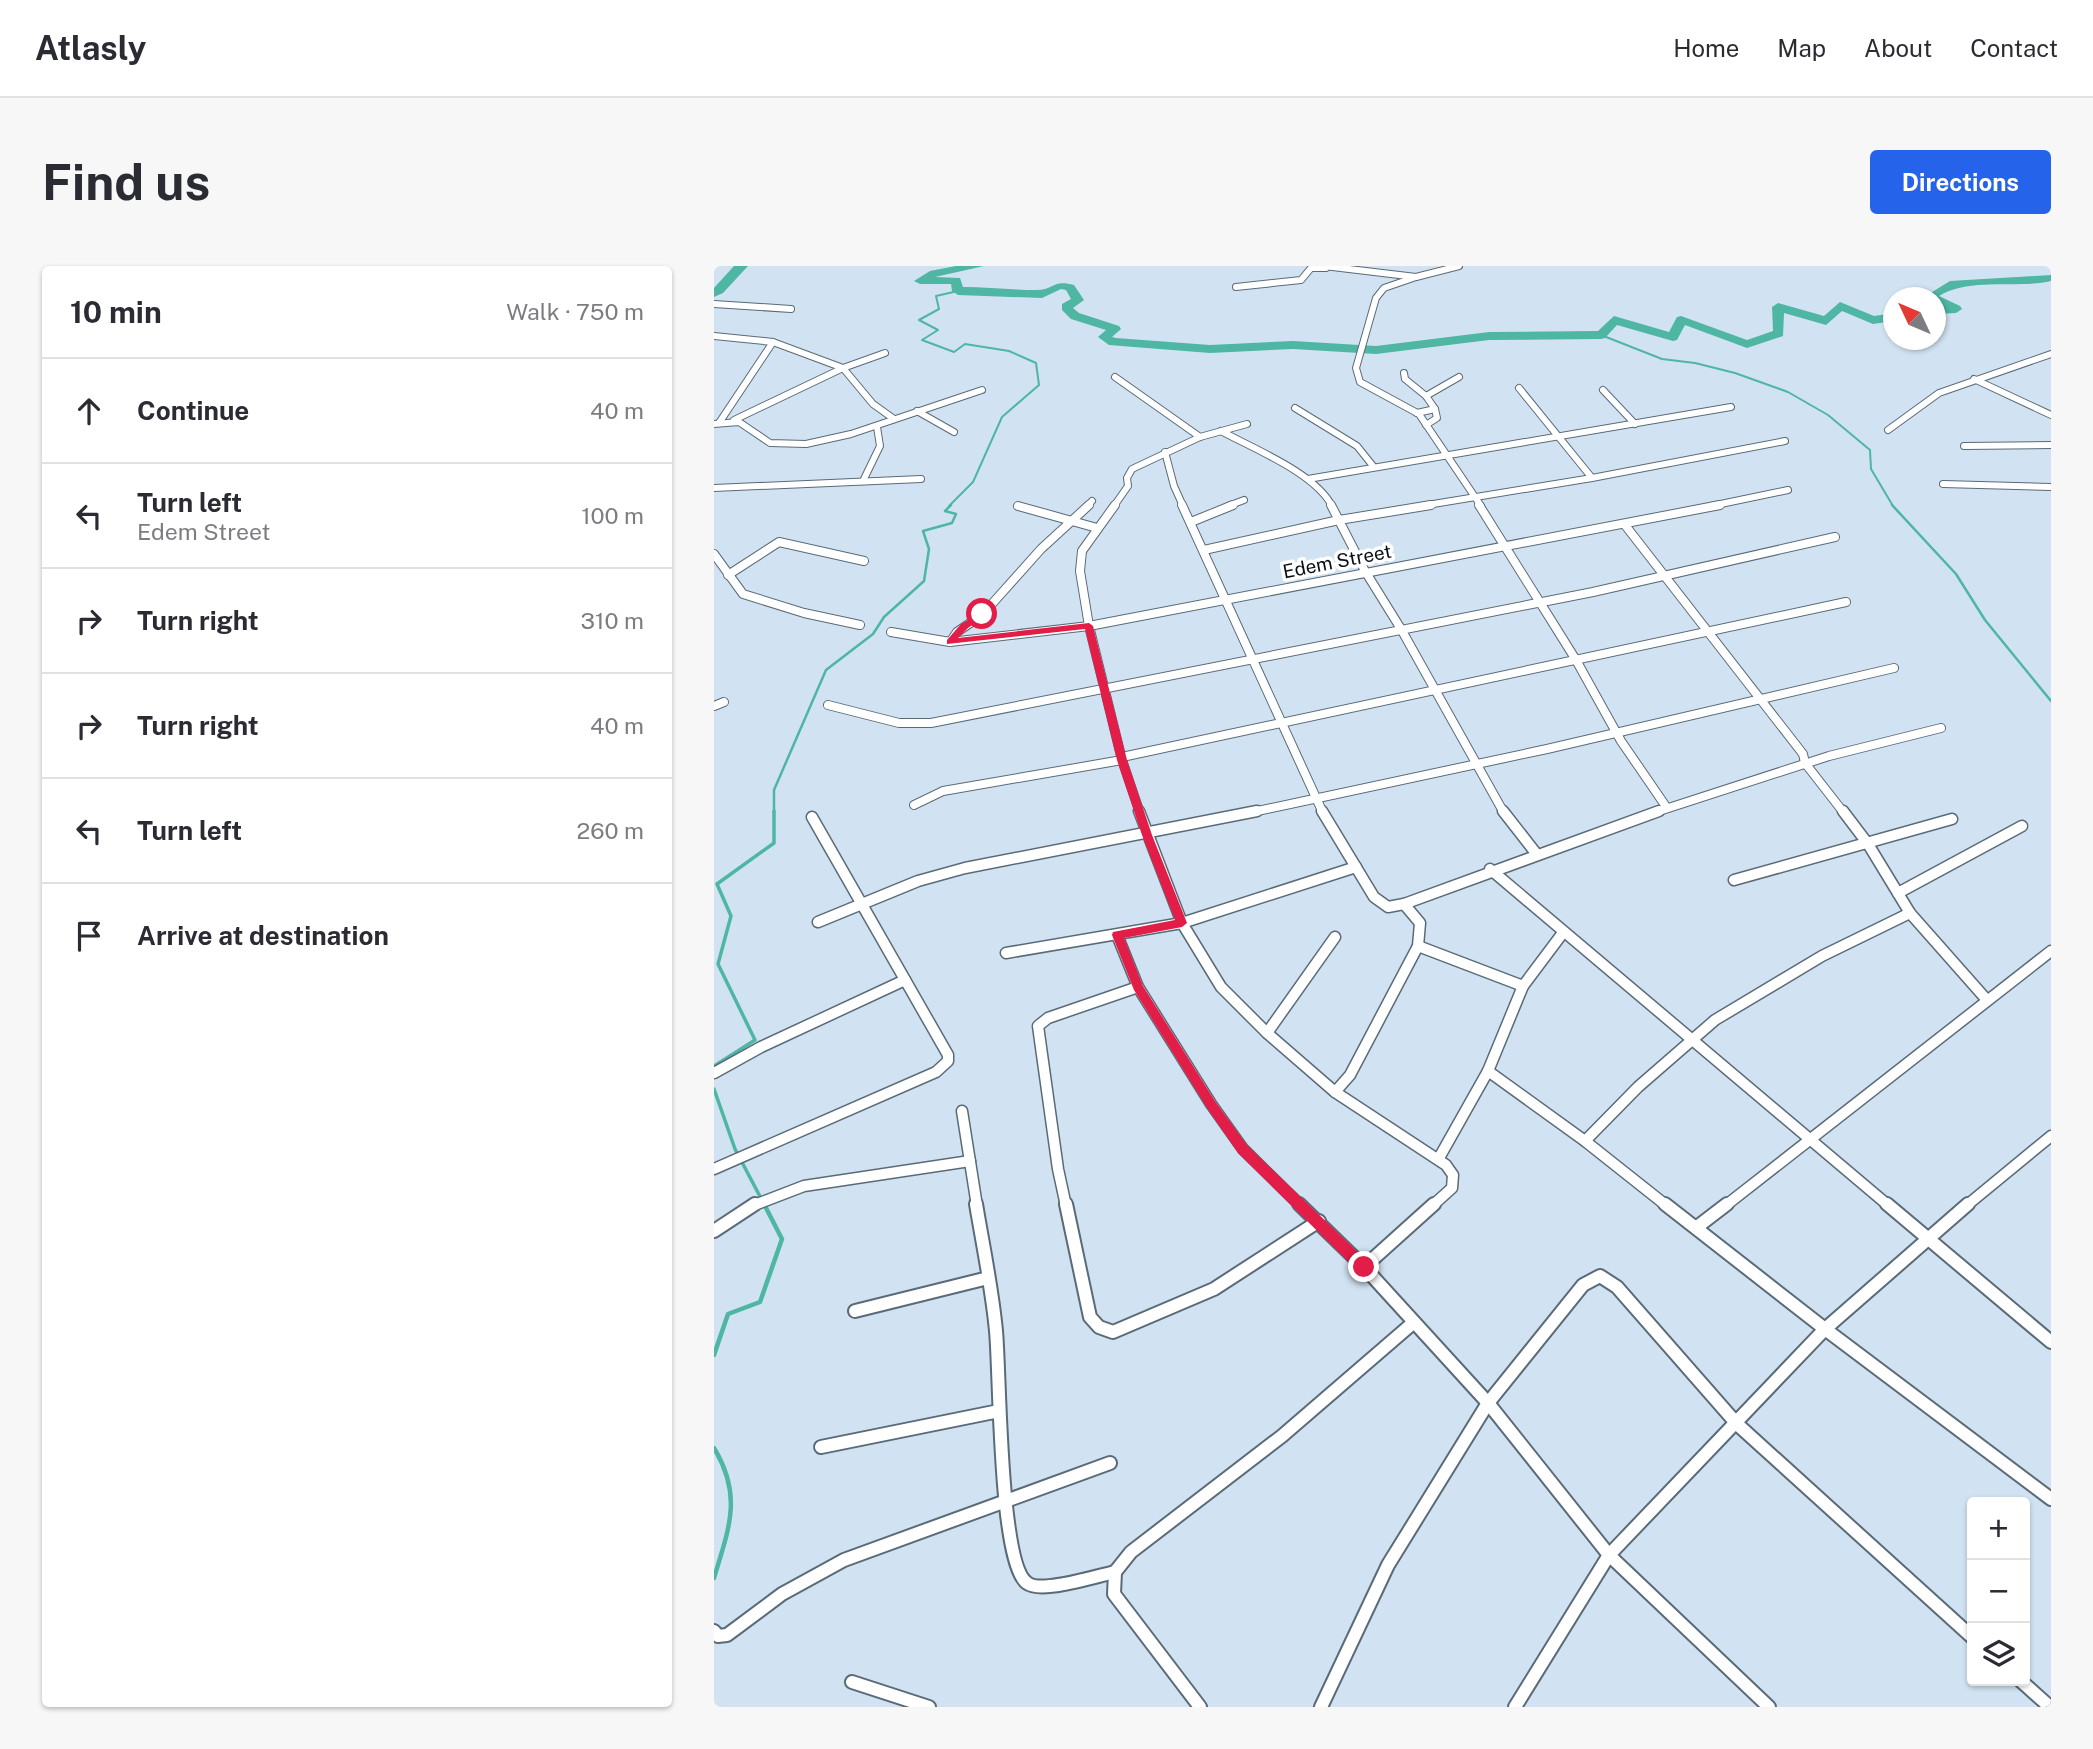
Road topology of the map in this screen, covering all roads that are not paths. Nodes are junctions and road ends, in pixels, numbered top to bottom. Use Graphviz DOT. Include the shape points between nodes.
graph roads {
  1 [pos="1459,266"];
  2 [pos="1325,267"];
  3 [pos="1416,277"];
  4 [pos="1236,287"];
  5 [pos="714,304"];
  6 [pos="791,309"];
  7 [pos="714,336"];
  8 [pos="773,342"];
  9 [pos="885,353"];
  10 [pos="2051,354"];
  11 [pos="843,368"];
  12 [pos="1404,373"];
  13 [pos="1115,377"];
  14 [pos="1459,377"];
  15 [pos="1974,379"];
  16 [pos="1519,388"];
  17 [pos="982,390"];
  18 [pos="1603,390"];
  19 [pos="1426,396"];
  20 [pos="2051,406"];
  21 [pos="1731,407"];
  22 [pos="1295,408"];
  23 [pos="1436,409"];
  24 [pos="2039,410"];
  25 [pos="917,411"];
  26 [pos="1417,413"];
  27 [pos="2051,415"];
  28 [pos="894,418"];
  29 [pos="734,420"];
  30 [pos="717,423"];
  31 [pos="1247,424"];
  32 [pos="1635,424"];
  33 [pos="1426,425"];
  34 [pos="877,427"];
  35 [pos="1888,430"];
  36 [pos="1222,431"];
  37 [pos="954,432"];
  38 [pos="1200,437"];
  39 [pos="1557,437"];
  40 [pos="1786,441"];
  41 [pos="2051,445"];
  42 [pos="1964,446"];
  43 [pos="1165,452"];
  44 [pos="1444,452"];
  45 [pos="1373,466"];
  46 [pos="920,478"];
  47 [pos="1592,478"];
  48 [pos="1308,479"];
  49 [pos="863,481"];
  50 [pos="1944,484"];
  51 [pos="2051,486"];
  52 [pos="714,488"];
  53 [pos="1788,490"];
  54 [pos="1474,496"];
  55 [pos="1244,500"];
  56 [pos="1092,501"];
  57 [pos="1018,506"];
  58 [pos="1339,520"];
  59 [pos="1191,522"];
  60 [pos="1072,523"];
  61 [pos="1625,524"];
  62 [pos="1097,528"];
  63 [pos="1835,537"];
  64 [pos="1503,545"];
  65 [pos="1204,550"];
  66 [pos="714,554"];
  67 [pos="864,561"];
  68 [pos="1365,571"];
  69 [pos="728,575"];
  70 [pos="1664,576"];
  71 [pos="1227,600"];
  72 [pos="1538,602"];
  73 [pos="1846,602"];
  74 [pos="860,625"];
  75 [pos="1089,626"];
  76 [pos="1401,629"];
  77 [pos="1708,631"];
  78 [pos="891,632"];
  79 [pos="950,642"];
  80 [pos="1252,658"];
  81 [pos="1576,660"];
  82 [pos="1894,668"];
  83 [pos="1107,690"];
  84 [pos="1436,690"];
  85 [pos="1762,701"];
  86 [pos="724,702"];
  87 [pos="828,705"];
  88 [pos="714,706"];
  89 [pos="1282,724"];
  90 [pos="1941,728"];
  91 [pos="1617,732"];
  92 [pos="1122,759"];
  93 [pos="1476,763"];
  94 [pos="1805,763"];
  95 [pos="1315,800"];
  96 [pos="914,805"];
  97 [pos="1667,808"];
  98 [pos="812,817"];
  99 [pos="1952,819"];
  100 [pos="2022,826"];
  101 [pos="1147,835"];
  102 [pos="1868,844"];
  103 [pos="1535,852"];
  104 [pos="1356,867"];
  105 [pos="1490,869"];
  106 [pos="1734,880"];
  107 [pos="1898,892"];
  108 [pos="862,904"];
  109 [pos="1404,904"];
  110 [pos="1910,913"];
  111 [pos="818,922"];
  112 [pos="1182,923"];
  113 [pos="1562,934"];
  114 [pos="1117,935"];
  115 [pos="1335,937"];
  116 [pos="1418,946"];
  117 [pos="2051,951"];
  118 [pos="1006,953"];
  119 [pos="905,979"];
  120 [pos="1523,986"];
  121 [pos="1138,987"];
  122 [pos="1986,999"];
  123 [pos="1267,1033"];
  124 [pos="1693,1040"];
  125 [pos="1488,1071"];
  126 [pos="714,1073"];
  127 [pos="1335,1092"];
  128 [pos="962,1111"];
  129 [pos="2051,1136"];
  130 [pos="1809,1138"];
  131 [pos="1585,1141"];
  132 [pos="1439,1158"];
  133 [pos="970,1161"];
  134 [pos="714,1169"];
  135 [pos="1319,1221"];
  136 [pos="1696,1227"];
  137 [pos="714,1231"];
  138 [pos="1925,1239"];
  139 [pos="1364,1267"];
  140 [pos="988,1278"];
  141 [pos="855,1311"];
  142 [pos="1413,1323"];
  143 [pos="1825,1329"];
  144 [pos="2051,1342"];
  145 [pos="1488,1403"];
  146 [pos="999,1411"];
  147 [pos="1737,1424"];
  148 [pos="821,1447"];
  149 [pos="1110,1463"];
  150 [pos="1004,1499"];
  151 [pos="2051,1499"];
  152 [pos="1609,1555"];
  153 [pos="1115,1572"];
  154 [pos="714,1631"];
  155 [pos="1967,1632"];
  156 [pos="852,1682"];
  157 [pos="2027,1686"];
  158 [pos="929,1707"];
  159 [pos="1200,1707"];
  160 [pos="1321,1707"];
  161 [pos="1515,1707"];
  162 [pos="1769,1707"];
  163 [pos="2050,1707"];
  1 -- 3 [label="street"];
  2 -- 3 [label="street"];
  2 -- 4 [label="street" via="1311,268 1301,280"];
  3 -- 26 [label="street" via="1384,288 1377,298 1356,368 1360,382"];
  5 -- 6 [label="street"];
  7 -- 8 [label="street"];
  8 -- 11 [label="street"];
  8 -- 30 [label="street"];
  9 -- 11 [label="street"];
  10 -- 15 [label="street"];
  11 -- 28 [label="street" via="873,404"];
  11 -- 29 [label="street"];
  12 -- 19 [label="street"];
  13 -- 38 [label="street"];
  14 -- 19 [label="street"];
  15 -- 24 [label="street"];
  15 -- 35 [label="street" via="1930,398"];
  16 -- 39 [label="street"];
  17 -- 25 [label="street"];
  18 -- 32 [label="street"];
  19 -- 23 [label="street"];
  20 -- 24 [label="street"];
  21 -- 32 [label="street"];
  22 -- 45 [label="street" via="1357,446"];
  23 -- 26 [label="street"];
  23 -- 33 [label="street" via="1437,418"];
  24 -- 27 [label="street"];
  25 -- 28 [label="street"];
  25 -- 37 [label="street"];
  26 -- 33 [label="street"];
  28 -- 34 [label="street"];
  29 -- 30 [label="street"];
  29 -- 34 [label="street" via="773,444 821,442"];
  31 -- 36 [label="street"];
  32 -- 39 [label="street"];
  33 -- 44 [label="street"];
  34 -- 49 [label="street" via="880,446"];
  36 -- 38 [label="street"];
  36 -- 48 [label="street"];
  38 -- 43 [label="street"];
  39 -- 44 [label="street"];
  39 -- 47 [label="street"];
  40 -- 47 [label="street"];
  41 -- 42 [label="street"];
  43 -- 59 [label="street"];
  43 -- 62 [label="street" via="1132,469 1128,486"];
  44 -- 45 [label="street"];
  44 -- 54 [label="street"];
  45 -- 48 [label="street"];
  46 -- 49 [label="street"];
  47 -- 54 [label="street"];
  48 -- 58 [label="street" via="1326,494"];
  49 -- 52 [label="street"];
  50 -- 51 [label="street"];
  53 -- 61 [label="street, Edem Street"];
  54 -- 58 [label="street"];
  54 -- 64 [label="street"];
  55 -- 59 [label="street"];
  56 -- 60 [label="street"];
  57 -- 60 [label="street"];
  58 -- 65 [label="street"];
  58 -- 68 [label="street"];
  59 -- 65 [label="street"];
  60 -- 62 [label="street"];
  60 -- 79 [label="street"];
  61 -- 64 [label="street, Edem Street"];
  61 -- 70 [label="street"];
  62 -- 75 [label="street" via="1082,551 1080,571"];
  63 -- 70 [label="street"];
  64 -- 68 [label="street, Edem Street"];
  64 -- 72 [label="street"];
  65 -- 71 [label="street"];
  66 -- 69 [label="street"];
  67 -- 69 [label="street" via="779,542"];
  68 -- 71 [label="street, Edem Street"];
  68 -- 76 [label="street"];
  69 -- 74 [label="street" via="743,594 804,614"];
  70 -- 72 [label="street"];
  70 -- 77 [label="street"];
  71 -- 75 [label="street, Edem Street"];
  71 -- 80 [label="street"];
  72 -- 76 [label="street"];
  72 -- 81 [label="street"];
  73 -- 77 [label="street"];
  75 -- 79 [label="street, Edem Street"];
  75 -- 83 [label="street"];
  76 -- 80 [label="street"];
  76 -- 84 [label="street"];
  77 -- 81 [label="street"];
  77 -- 85 [label="street"];
  78 -- 79 [label="street, Edem Street"];
  80 -- 83 [label="street"];
  80 -- 89 [label="street"];
  81 -- 84 [label="street"];
  81 -- 91 [label="street"];
  82 -- 85 [label="street"];
  83 -- 87 [label="street" via="915,724"];
  83 -- 92 [label="street"];
  84 -- 89 [label="street"];
  84 -- 93 [label="street"];
  85 -- 91 [label="street"];
  85 -- 94 [label="street"];
  86 -- 88 [label="street"];
  89 -- 92 [label="street"];
  89 -- 95 [label="street"];
  90 -- 94 [label="street" via="1890,737"];
  91 -- 93 [label="street"];
  91 -- 97 [label="street"];
  92 -- 96 [label="street" via="943,791"];
  92 -- 101 [label="street"];
  93 -- 95 [label="street"];
  93 -- 103 [label="street" via="1502,810"];
  94 -- 97 [label="street"];
  94 -- 102 [label="street"];
  95 -- 101 [label="street"];
  95 -- 104 [label="street"];
  97 -- 103 [label="street"];
  98 -- 108 [label="street"];
  99 -- 102 [label="street"];
  100 -- 107 [label="street"];
  101 -- 108 [label="street" via="965,868"];
  101 -- 112 [label="street"];
  102 -- 106 [label="street"];
  102 -- 107 [label="street"];
  103 -- 105 [label="street"];
  104 -- 109 [label="street" via="1381,904"];
  104 -- 112 [label="street"];
  105 -- 109 [label="street"];
  105 -- 113 [label="street"];
  107 -- 110 [label="street"];
  108 -- 111 [label="street"];
  108 -- 119 [label="street"];
  109 -- 116 [label="street" via="1420,923"];
  110 -- 122 [label="street"];
  110 -- 124 [label="street" via="1822,956 1715,1020"];
  112 -- 114 [label="street"];
  112 -- 123 [label="street" via="1221,987"];
  113 -- 120 [label="street"];
  113 -- 124 [label="street"];
  114 -- 118 [label="street"];
  114 -- 121 [label="street"];
  115 -- 123 [label="street"];
  116 -- 120 [label="street"];
  116 -- 127 [label="street" via="1350,1075"];
  117 -- 122 [label="street"];
  119 -- 126 [label="street"];
  119 -- 134 [label="street" via="948,1055 944,1067"];
  120 -- 125 [label="street"];
  121 -- 135 [label="street" via="1243,1149"];
  121 -- 135 [label="street" via="1048,1018 1038,1026 1058,1169 1090,1317 1113,1332 1213,1289"];
  122 -- 130 [label="street"];
  123 -- 127 [label="street"];
  124 -- 130 [label="street"];
  124 -- 131 [label="street"];
  125 -- 131 [label="street"];
  125 -- 132 [label="street"];
  127 -- 132 [label="street"];
  128 -- 133 [label="street"];
  129 -- 138 [label="street"];
  130 -- 136 [label="street"];
  130 -- 138 [label="street"];
  131 -- 136 [label="street"];
  132 -- 139 [label="street" via="1452,1170 1452,1188"];
  133 -- 137 [label="street" via="804,1186 756,1202"];
  133 -- 140 [label="street"];
  135 -- 139 [label="street"];
  136 -- 143 [label="street"];
  138 -- 143 [label="street"];
  138 -- 144 [label="street"];
  139 -- 142 [label="street"];
  140 -- 141 [label="street"];
  140 -- 146 [label="street" via="996,1331"];
  142 -- 145 [label="street"];
  142 -- 153 [label="street" via="1282,1436 1131,1552"];
  143 -- 147 [label="street"];
  143 -- 151 [label="street"];
  145 -- 147 [label="street" via="1583,1285 1600,1276 1617,1287"];
  145 -- 152 [label="street"];
  145 -- 160 [label="street" via="1388,1566"];
  146 -- 148 [label="street"];
  146 -- 150 [label="street"];
  147 -- 152 [label="street"];
  147 -- 155 [label="street"];
  149 -- 150 [label="street"];
  150 -- 153 [label="street" via="1018,1573 1027,1584 1041,1588"];
  150 -- 154 [label="street" via="844,1560 782,1594 727,1635 718,1636"];
  152 -- 161 [label="street"];
  152 -- 162 [label="street"];
  153 -- 159 [label="street" via="1114,1594"];
  156 -- 158 [label="street"];
  157 -- 163 [label="street"];
}
